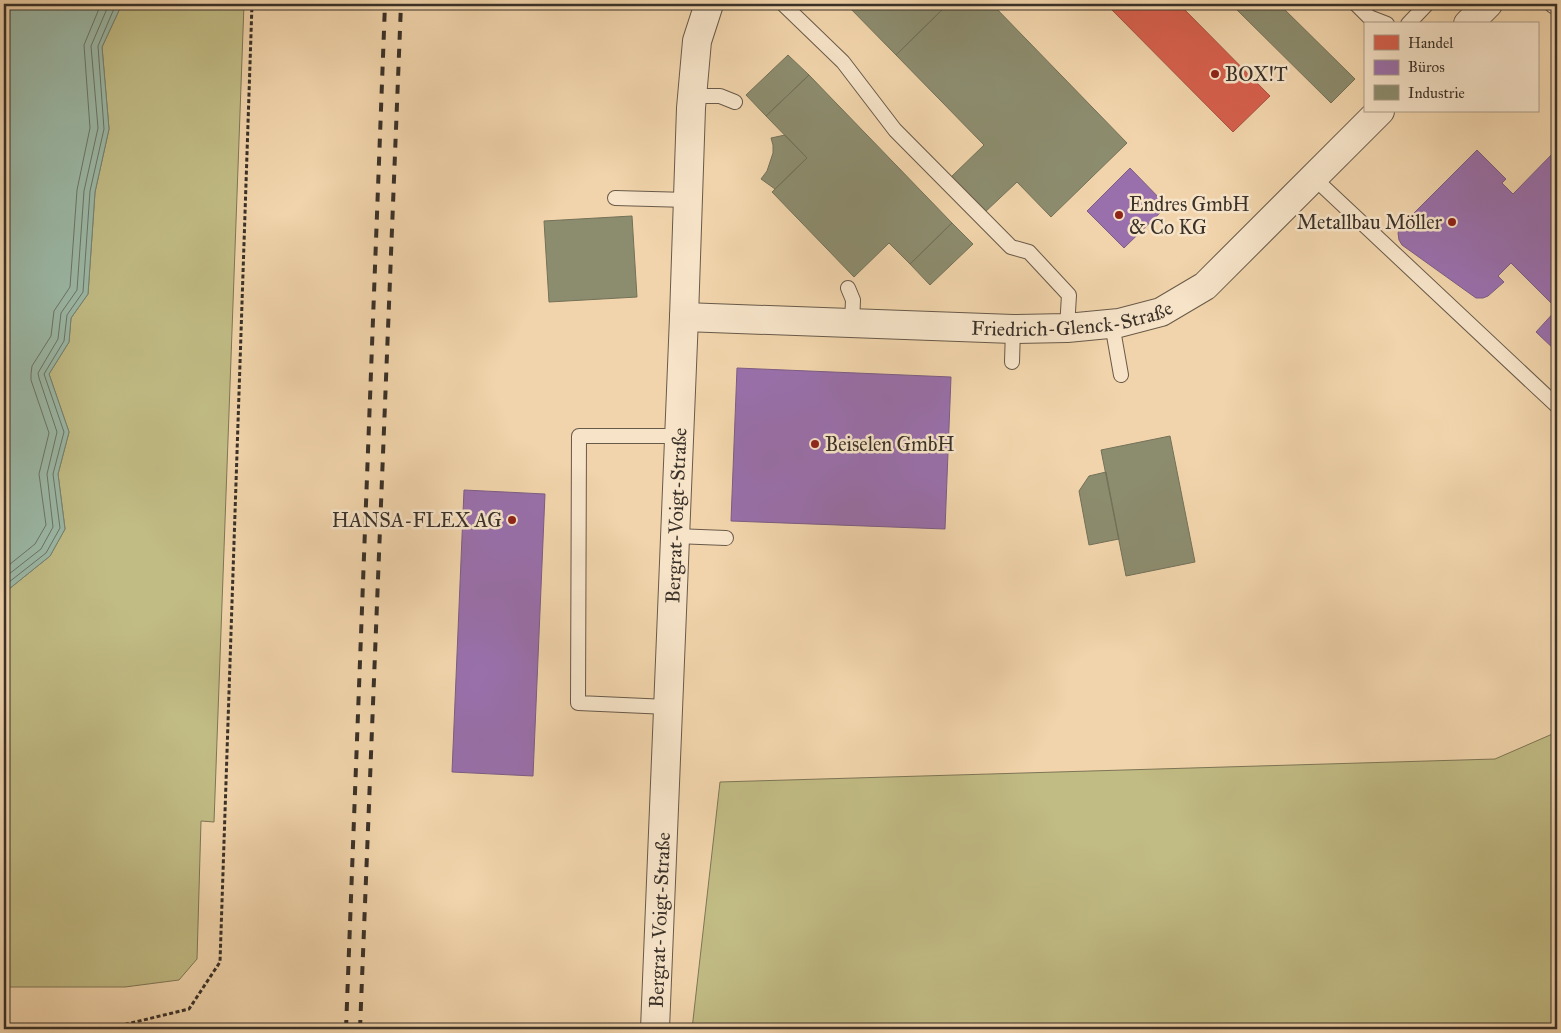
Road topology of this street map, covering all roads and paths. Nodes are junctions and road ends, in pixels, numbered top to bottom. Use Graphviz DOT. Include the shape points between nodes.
graph roads {
  1 [pos="252,4"];
  2 [pos="709,4"];
  3 [pos="783,4"];
  4 [pos="1356,4"];
  5 [pos="1427,4"];
  6 [pos="1488,4"];
  7 [pos="1382,22"];
  8 [pos="1410,22"];
  9 [pos="1470,22"];
  10 [pos="692,96"];
  11 [pos="735,102"];
  12 [pos="1379,112"];
  13 [pos="1313,177"];
  14 [pos="615,198"];
  15 [pos="688,200"];
  16 [pos="848,288"];
  17 [pos="684,317"];
  18 [pos="852,323"];
  19 [pos="1112,324"];
  20 [pos="1067,328"];
  21 [pos="1013,329"];
  22 [pos="1012,362"];
  23 [pos="1120,375"];
  24 [pos="1557,406"];
  25 [pos="679,436"];
  26 [pos="675,536"];
  27 [pos="726,538"];
  28 [pos="668,707"];
  29 [pos="106,1029"];
  30 [pos="655,1029"];
  1 -- 29 [label="path" via="220,962 189,1009"];
  2 -- 10 [label="street, Bergrat-Voigt-Straße" via="697,41"];
  3 -- 20 [label="lane" via="843,62 902,137 1011,246 1029,252 1069,295"];
  4 -- 7 [label="lane" via="1369,16"];
  5 -- 8 [label="lane"];
  6 -- 9 [label="street"];
  10 -- 11 [label="lane" via="720,96"];
  10 -- 15 [label="street, Bergrat-Voigt-Straße"];
  12 -- 13 [label="street, Friedrich-Glenck-Straße"];
  13 -- 19 [label="street, Friedrich-Glenck-Straße" via="1205,286 1161,312"];
  13 -- 24 [label="lane"];
  14 -- 15 [label="lane"];
  15 -- 17 [label="street, Bergrat-Voigt-Straße"];
  16 -- 18 [label="lane" via="853,300"];
  17 -- 18 [label="street, Friedrich-Glenck-Straße"];
  17 -- 25 [label="street, Bergrat-Voigt-Straße"];
  18 -- 21 [label="street, Friedrich-Glenck-Straße"];
  19 -- 20 [label="street, Friedrich-Glenck-Straße"];
  19 -- 23 [label="lane"];
  20 -- 21 [label="street, Friedrich-Glenck-Straße"];
  21 -- 22 [label="lane"];
  25 -- 26 [label="street, Bergrat-Voigt-Straße"];
  25 -- 28 [label="lane" via="579,436 578,703"];
  26 -- 27 [label="lane"];
  26 -- 28 [label="street, Bergrat-Voigt-Straße"];
  28 -- 30 [label="street, Bergrat-Voigt-Straße"];
}
